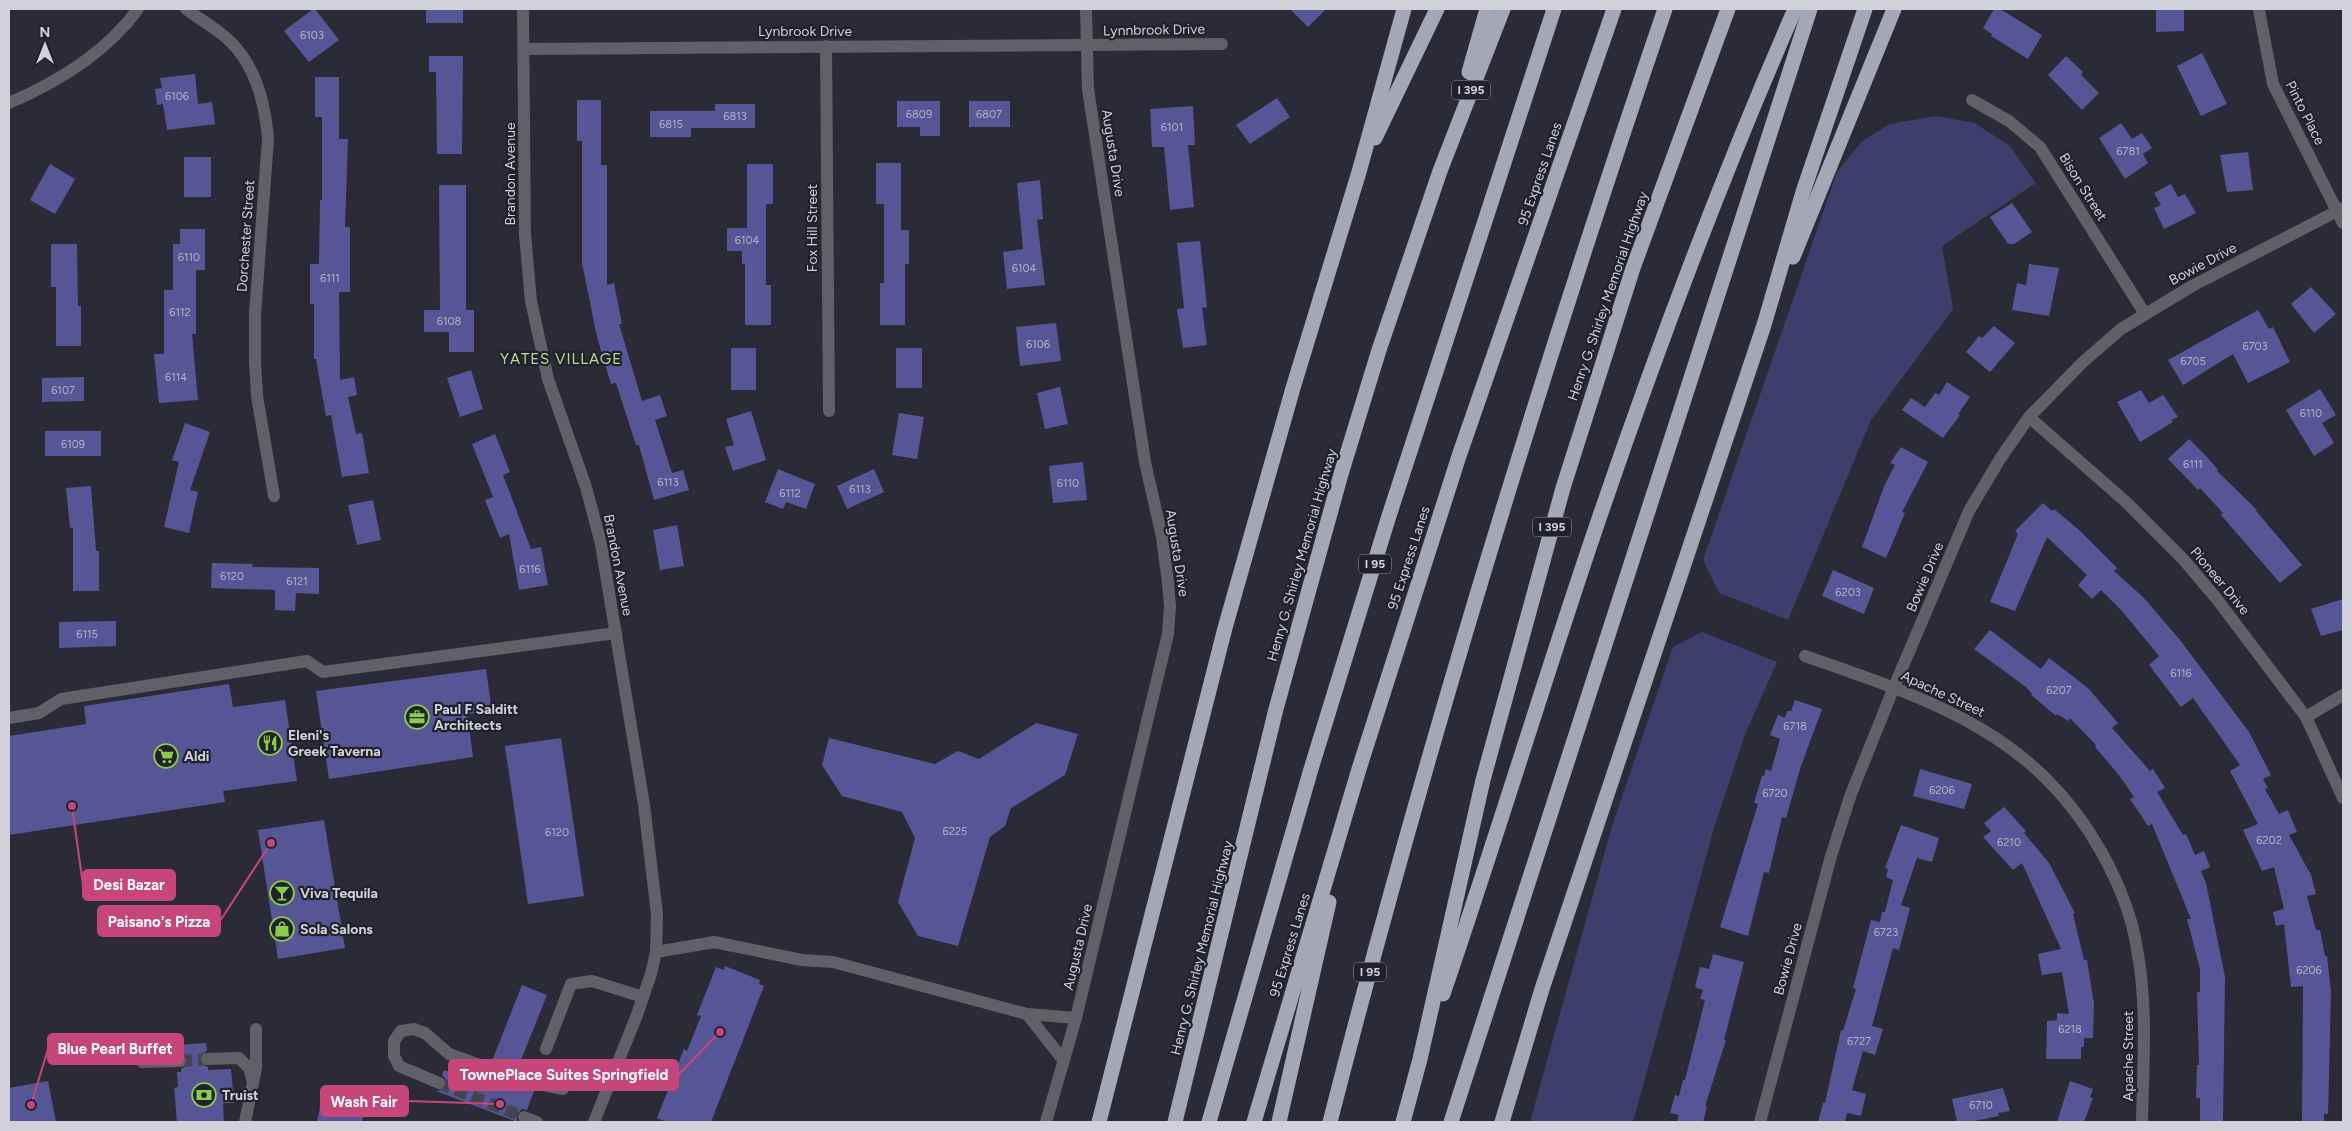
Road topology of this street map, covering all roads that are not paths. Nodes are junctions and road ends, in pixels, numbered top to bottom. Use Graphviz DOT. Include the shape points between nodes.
graph roads {
  1 [pos="138,9"];
  2 [pos="186,9"];
  3 [pos="523,9"];
  4 [pos="1086,9"];
  5 [pos="1437,9"];
  6 [pos="1487,9"];
  7 [pos="1502,9"];
  8 [pos="1554,9"];
  9 [pos="1614,9"];
  10 [pos="1666,9"];
  11 [pos="1728,9"];
  12 [pos="1795,9"];
  13 [pos="1810,9"];
  14 [pos="1865,9"];
  15 [pos="1894,9"];
  16 [pos="1403,10"];
  17 [pos="2259,10"];
  18 [pos="1222,44"];
  19 [pos="1087,45"];
  20 [pos="826,46"];
  21 [pos="524,49"];
  22 [pos="1972,100"];
  23 [pos="9,103"];
  24 [pos="1440,171"];
  25 [pos="1359,172"];
  26 [pos="2340,209"];
  27 [pos="2343,223"];
  28 [pos="2145,314"];
  29 [pos="1764,325"];
  30 [pos="829,411"];
  31 [pos="2029,418"];
  32 [pos="274,496"];
  33 [pos="616,633"];
  34 [pos="1805,656"];
  35 [pos="1894,687"];
  36 [pos="2343,695"];
  37 [pos="2306,717"];
  38 [pos="9,718"];
  39 [pos="1359,770"];
  40 [pos="2343,798"];
  41 [pos="656,952"];
  42 [pos="643,997"];
  43 [pos="1027,1014"];
  44 [pos="1076,1018"];
  45 [pos="256,1029"];
  46 [pos="546,1049"];
  47 [pos="207,1059"];
  48 [pos="1420,1059"];
  49 [pos="180,1061"];
  50 [pos="1064,1061"];
  51 [pos="142,1062"];
  52 [pos="439,1083"];
  53 [pos="254,1084"];
  54 [pos="563,1089"];
  55 [pos="524,1117"];
  56 [pos="245,1122"];
  57 [pos="537,1122"];
  58 [pos="594,1122"];
  59 [pos="1046,1122"];
  60 [pos="1100,1122"];
  61 [pos="1175,1122"];
  62 [pos="1209,1122"];
  63 [pos="1254,1122"];
  64 [pos="1279,1122"];
  65 [pos="1330,1122"];
  66 [pos="1403,1122"];
  67 [pos="1451,1122"];
  68 [pos="1502,1122"];
  69 [pos="1760,1122"];
  70 [pos="2142,1122"];
  1 -- 23 [label="street" via="95,54 40,90"];
  2 -- 32 [label="street, Dorchester Street" via="225,37 244,59 258,85 266,114 268,140 254,362"];
  3 -- 21 [label="street, Brandon Avenue"];
  4 -- 19 [label="street, Augusta Drive"];
  5 -- 25 [label="highway"];
  6 -- 24 [label="highway"];
  7 -- 24 [label="highway, Henry G. Shirley Memorial Highway / I 395"];
  8 -- 62 [label="highway, I 95" via="1388,519"];
  9 -- 39 [label="highway, 95 Express Lanes" via="1459,456"];
  10 -- 65 [label="highway, I 95" via="1560,324 1496,531 1417,802"];
  11 -- 48 [label="highway, Henry G. Shirley Memorial Highway / I 395" via="1633,268 1564,488 1483,780"];
  12 -- 48 [label="highway" via="1710,212 1628,439"];
  13 -- 67 [label="highway"];
  14 -- 29 [label="highway" via="1803,192"];
  15 -- 29 [label="highway"];
  16 -- 25 [label="highway"];
  17 -- 26 [label="street, Pinto Place" via="2273,84"];
  18 -- 19 [label="street, Lynnbrook Drive"];
  19 -- 20 [label="street, Lynbrook Drive"];
  19 -- 44 [label="street, Augusta Drive" via="1088,89 1145,462 1162,537 1170,606 1168,634"];
  20 -- 21 [label="street, Lynbrook Drive"];
  20 -- 30 [label="street, Fox Hill Street"];
  21 -- 33 [label="street, Brandon Avenue" via="525,234 531,301 548,379 586,487 601,544"];
  22 -- 28 [label="street, Bison Street" via="2009,121 2040,147"];
  24 -- 61 [label="highway, Henry G. Shirley Memorial Highway / I 395" via="1379,350 1304,601"];
  25 -- 60 [label="highway" via="1225,628"];
  26 -- 27 [label="street, Pinto Place"];
  26 -- 28 [label="street, Bowie Drive"];
  28 -- 31 [label="street, Bowie Drive" via="2121,329 2083,362"];
  29 -- 68 [label="highway" via="1520,1055"];
  31 -- 35 [label="street, Bowie Drive" via="1969,511"];
  31 -- 37 [label="street, Pioneer Drive" via="2126,502 2183,559"];
  33 -- 38 [label="street" via="323,672 307,662 61,699 39,713"];
  33 -- 41 [label="street, Brandon Avenue" via="654,880"];
  34 -- 35 [label="street, Apache Street"];
  35 -- 69 [label="street, Bowie Drive" via="1851,794 1831,856"];
  35 -- 70 [label="street, Apache Street" via="1963,717 2021,755 2072,807 2092,837 2120,893 2137,947 2144,1024"];
  36 -- 37 [label="street"];
  37 -- 40 [label="street, Pioneer Drive"];
  39 -- 63 [label="highway, 95 Express Lanes"];
  39 -- 64 [label="highway"];
  41 -- 42 [label="street, Brandon Avenue"];
  41 -- 43 [label="street" via="714,942 802,960 833,962"];
  42 -- 46 [label="street" via="592,981 571,984"];
  42 -- 58 [label="street, Brandon Avenue"];
  43 -- 44 [label="street"];
  43 -- 50 [label="street"];
  44 -- 50 [label="street, Augusta Drive"];
  45 -- 53 [label="street"];
  47 -- 53 [label="street" via="238,1058 249,1068"];
  48 -- 66 [label="highway, Henry G. Shirley Memorial Highway / I 395"];
  49 -- 51 [label="street"];
  50 -- 59 [label="street, Augusta Drive"];
  52 -- 54 [label="street" via="399,1066 393,1046 401,1031 422,1030 449,1054 524,1081"];
  53 -- 56 [label="street"];
  55 -- 57 [label="street"];
}
